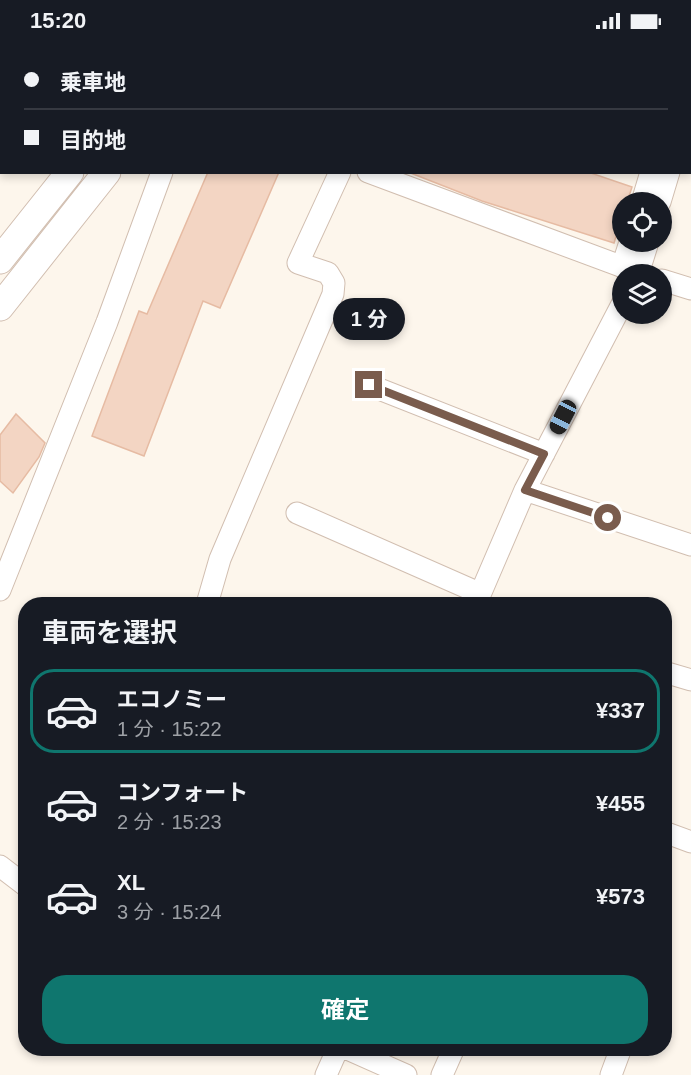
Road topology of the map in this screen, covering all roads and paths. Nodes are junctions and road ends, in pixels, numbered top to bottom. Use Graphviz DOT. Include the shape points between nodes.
graph roads {
  1 [pos="68,174"];
  2 [pos="105,174"];
  3 [pos="161,174"];
  4 [pos="339,174"];
  5 [pos="373,174"];
  6 [pos="650,174"];
  7 [pos="668,174"];
  8 [pos="645,192"];
  9 [pos="663,192"];
  10 [pos="0,260"];
  11 [pos="614,264"];
  12 [pos="672,283"];
  13 [pos="691,290"];
  14 [pos="0,307"];
  15 [pos="612,322"];
  16 [pos="369,385"];
  17 [pos="544,454"];
  18 [pos="525,490"];
  19 [pos="297,513"];
  20 [pos="691,545"];
  21 [pos="0,591"];
  22 [pos="209,597"];
  23 [pos="474,597"];
  24 [pos="481,597"];
  25 [pos="672,674"];
  26 [pos="691,680"];
  27 [pos="672,835"];
  28 [pos="691,842"];
  29 [pos="0,866"];
  30 [pos="18,880"];
  31 [pos="334,1056"];
  32 [pos="363,1056"];
  33 [pos="450,1056"];
  34 [pos="618,1056"];
  35 [pos="326,1075"];
  36 [pos="406,1075"];
  37 [pos="442,1075"];
  38 [pos="611,1075"];
  1 -- 10 [label="street"];
  2 -- 14 [label="street"];
  3 -- 21 [label="street"];
  4 -- 22 [label="street" via="298,263 328,273 334,283 333,294 220,559"];
  5 -- 11 [label="street"];
  6 -- 8 [label="street"];
  7 -- 9 [label="street"];
  12 -- 13 [label="street"];
  15 -- 17 [label="street"];
  16 -- 17 [label="street"];
  17 -- 18 [label="street"];
  18 -- 20 [label="street"];
  18 -- 24 [label="street"];
  19 -- 23 [label="street"];
  25 -- 26 [label="street"];
  27 -- 28 [label="street"];
  29 -- 30 [label="street"];
  31 -- 35 [label="street"];
  32 -- 36 [label="street"];
  33 -- 37 [label="street"];
  34 -- 38 [label="street"];
}
